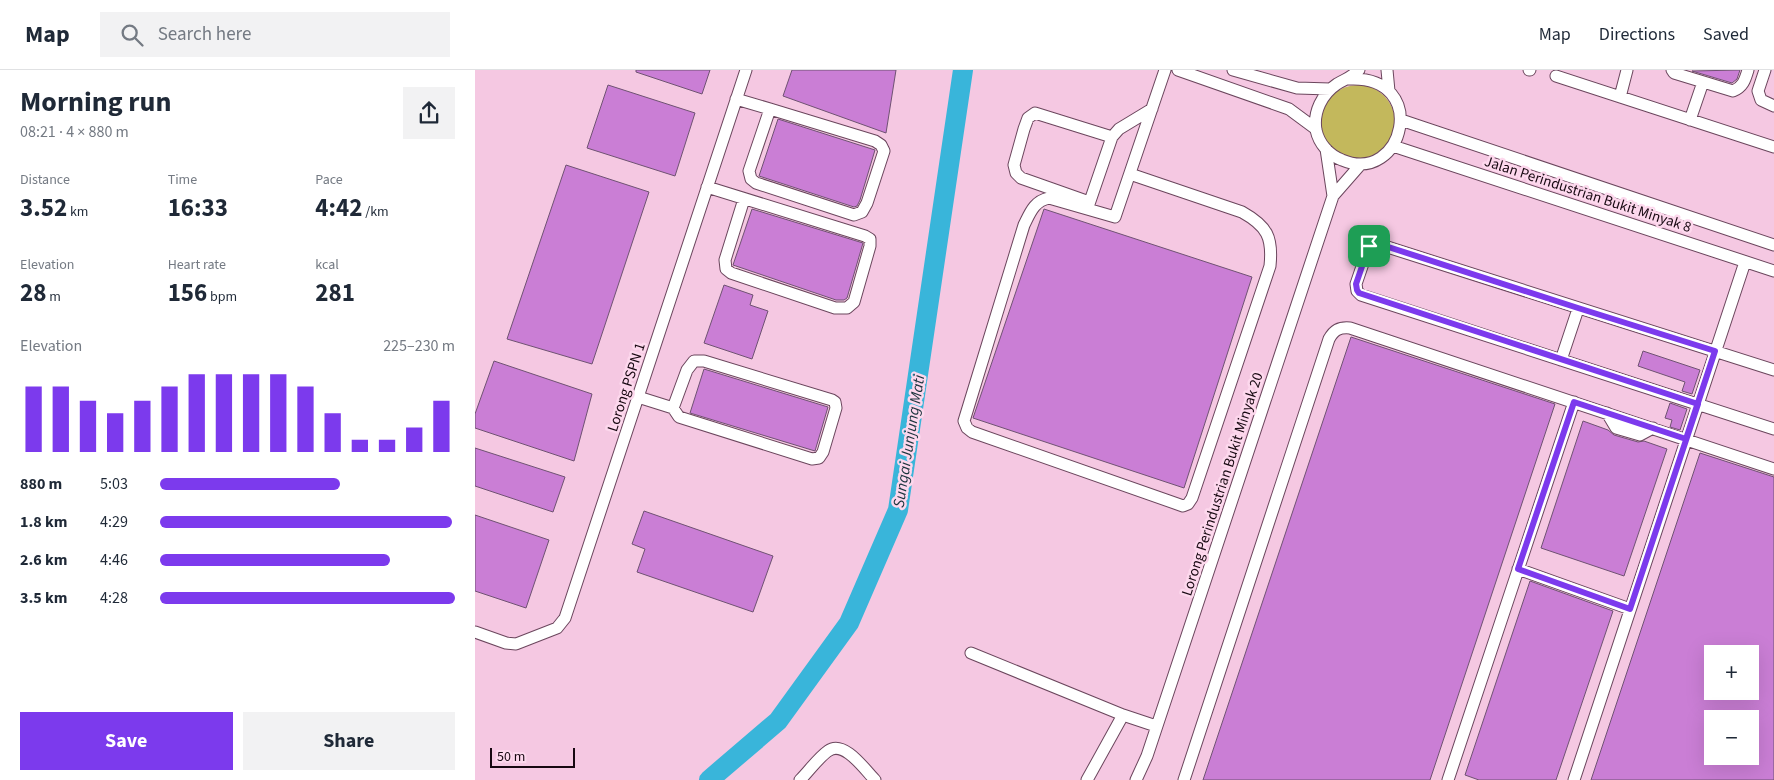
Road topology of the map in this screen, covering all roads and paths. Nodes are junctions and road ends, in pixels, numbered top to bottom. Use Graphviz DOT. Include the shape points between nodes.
graph roads {
  1 [pos="746,70"];
  2 [pos="1165,70"];
  3 [pos="1178,70"];
  4 [pos="1233,70"];
  5 [pos="1359,70"];
  6 [pos="1387,70"];
  7 [pos="1627,70"];
  8 [pos="1672,70"];
  9 [pos="1748,70"];
  10 [pos="1765,70"];
  11 [pos="1556,76"];
  12 [pos="1349,80"];
  13 [pos="1703,82"];
  14 [pos="1330,89"];
  15 [pos="1389,91"];
  16 [pos="1620,97"];
  17 [pos="736,99"];
  18 [pos="1774,106"];
  19 [pos="770,109"];
  20 [pos="1152,109"];
  21 [pos="1401,120"];
  22 [pos="1690,120"];
  23 [pos="1316,129"];
  24 [pos="1112,137"];
  25 [pos="1393,146"];
  26 [pos="1774,147"];
  27 [pos="1326,149"];
  28 [pos="1361,164"];
  29 [pos="1130,174"];
  30 [pos="707,187"];
  31 [pos="1333,196"];
  32 [pos="1062,197"];
  33 [pos="744,199"];
  34 [pos="1088,205"];
  35 [pos="1774,245"];
  36 [pos="1745,262"];
  37 [pos="1774,271"];
  38 [pos="1578,308"];
  39 [pos="1715,351"];
  40 [pos="1561,360"];
  41 [pos="1774,370"];
  42 [pos="638,398"];
  43 [pos="1574,402"];
  44 [pos="1698,404"];
  45 [pos="673,408"];
  46 [pos="1774,429"];
  47 [pos="1686,439"];
  48 [pos="1774,468"];
  49 [pos="1518,569"];
  50 [pos="1630,609"];
  51 [pos="475,632"];
  52 [pos="971,653"];
  53 [pos="1123,715"];
  54 [pos="1157,726"];
  55 [pos="800,780"];
  56 [pos="875,780"];
  57 [pos="1087,780"];
  58 [pos="1136,780"];
  59 [pos="1184,780"];
  60 [pos="1448,780"];
  61 [pos="1574,780"];
  1 -- 17 [label="street, Lorong PSPN 1"];
  2 -- 20 [label="street"];
  3 -- 23 [label="street" via="1289,109"];
  4 -- 14 [label="street" via="1297,88"];
  5 -- 12 [label="street"];
  6 -- 15 [label="street"];
  7 -- 16 [label="street"];
  8 -- 13 [label="street"];
  9 -- 13 [label="street" via="1739,89 1733,91"];
  10 -- 18 [label="street" via="1758,91 1761,100"];
  11 -- 16 [label="street"];
  12 -- 14 [label="street"];
  12 -- 15 [label="street" via="1363,79"];
  13 -- 22 [label="street"];
  14 -- 23 [label="street" via="1318,108"];
  15 -- 21 [label="street"];
  16 -- 22 [label="street"];
  17 -- 19 [label="street"];
  17 -- 30 [label="street, Lorong PSPN 1"];
  19 -- 19 [label="street" via="881,145 884,151 862,212 854,215 751,179 749,171"];
  20 -- 24 [label="street" via="1119,129"];
  20 -- 29 [label="street"];
  21 -- 25 [label="street"];
  21 -- 35 [label="street, Jalan Perindustrian Bukit Minyak 8"];
  22 -- 26 [label="street"];
  23 -- 27 [label="street"];
  24 -- 32 [label="street" via="1035,113 1028,118 1014,165 1016,173"];
  24 -- 34 [label="street"];
  25 -- 28 [label="street" via="1379,158"];
  25 -- 36 [label="street, Jalan Perindustrian Bukit Minyak 8"];
  27 -- 28 [label="street" via="1336,158"];
  27 -- 31 [label="street"];
  28 -- 31 [label="street"];
  29 -- 32 [label="street" via="1257,220 1267,233 1272,250 1270,266 1192,498 1183,506 972,432 964,421 1024,225 1032,208 1041,199"];
  29 -- 34 [label="street" via="1115,217"];
  30 -- 33 [label="street"];
  30 -- 42 [label="street, Lorong PSPN 1"];
  31 -- 54 [label="street, Lorong Perindustrian Bukit Minyak 20"];
  32 -- 34 [label="street"];
  33 -- 33 [label="street" via="870,239 854,302 847,308 835,308 731,273 725,260"];
  36 -- 37 [label="street, Jalan Perindustrian Bukit Minyak 8"];
  36 -- 39 [label="street"];
  38 -- 39 [label="street"];
  38 -- 40 [label="street"];
  38 -- 40 [label="street" via="1379,244 1372,244 1368,249 1356,284 1359,293"];
  39 -- 41 [label="street"];
  39 -- 44 [label="street"];
  40 -- 44 [label="street"];
  42 -- 45 [label="street"];
  42 -- 51 [label="street, Lorong PSPN 1" via="565,618 557,628 516,644"];
  43 -- 47 [label="street"];
  43 -- 49 [label="street"];
  43 -- 59 [label="street" via="1350,328 1337,329 1332,333"];
  44 -- 46 [label="street"];
  44 -- 47 [label="street"];
  45 -- 45 [label="street" via="679,417 812,459 819,458 823,452 836,408 832,400 704,361 694,361 687,370"];
  47 -- 48 [label="street"];
  47 -- 50 [label="street"];
  49 -- 50 [label="street"];
  49 -- 60 [label="street"];
  50 -- 61 [label="street"];
  52 -- 53 [label="street"];
  53 -- 54 [label="street"];
  53 -- 57 [label="street"];
  54 -- 58 [label="street, Lorong Perindustrian Bukit Minyak 20"];
  55 -- 56 [label="street" via="829,750 836,748 850,754"];
}
